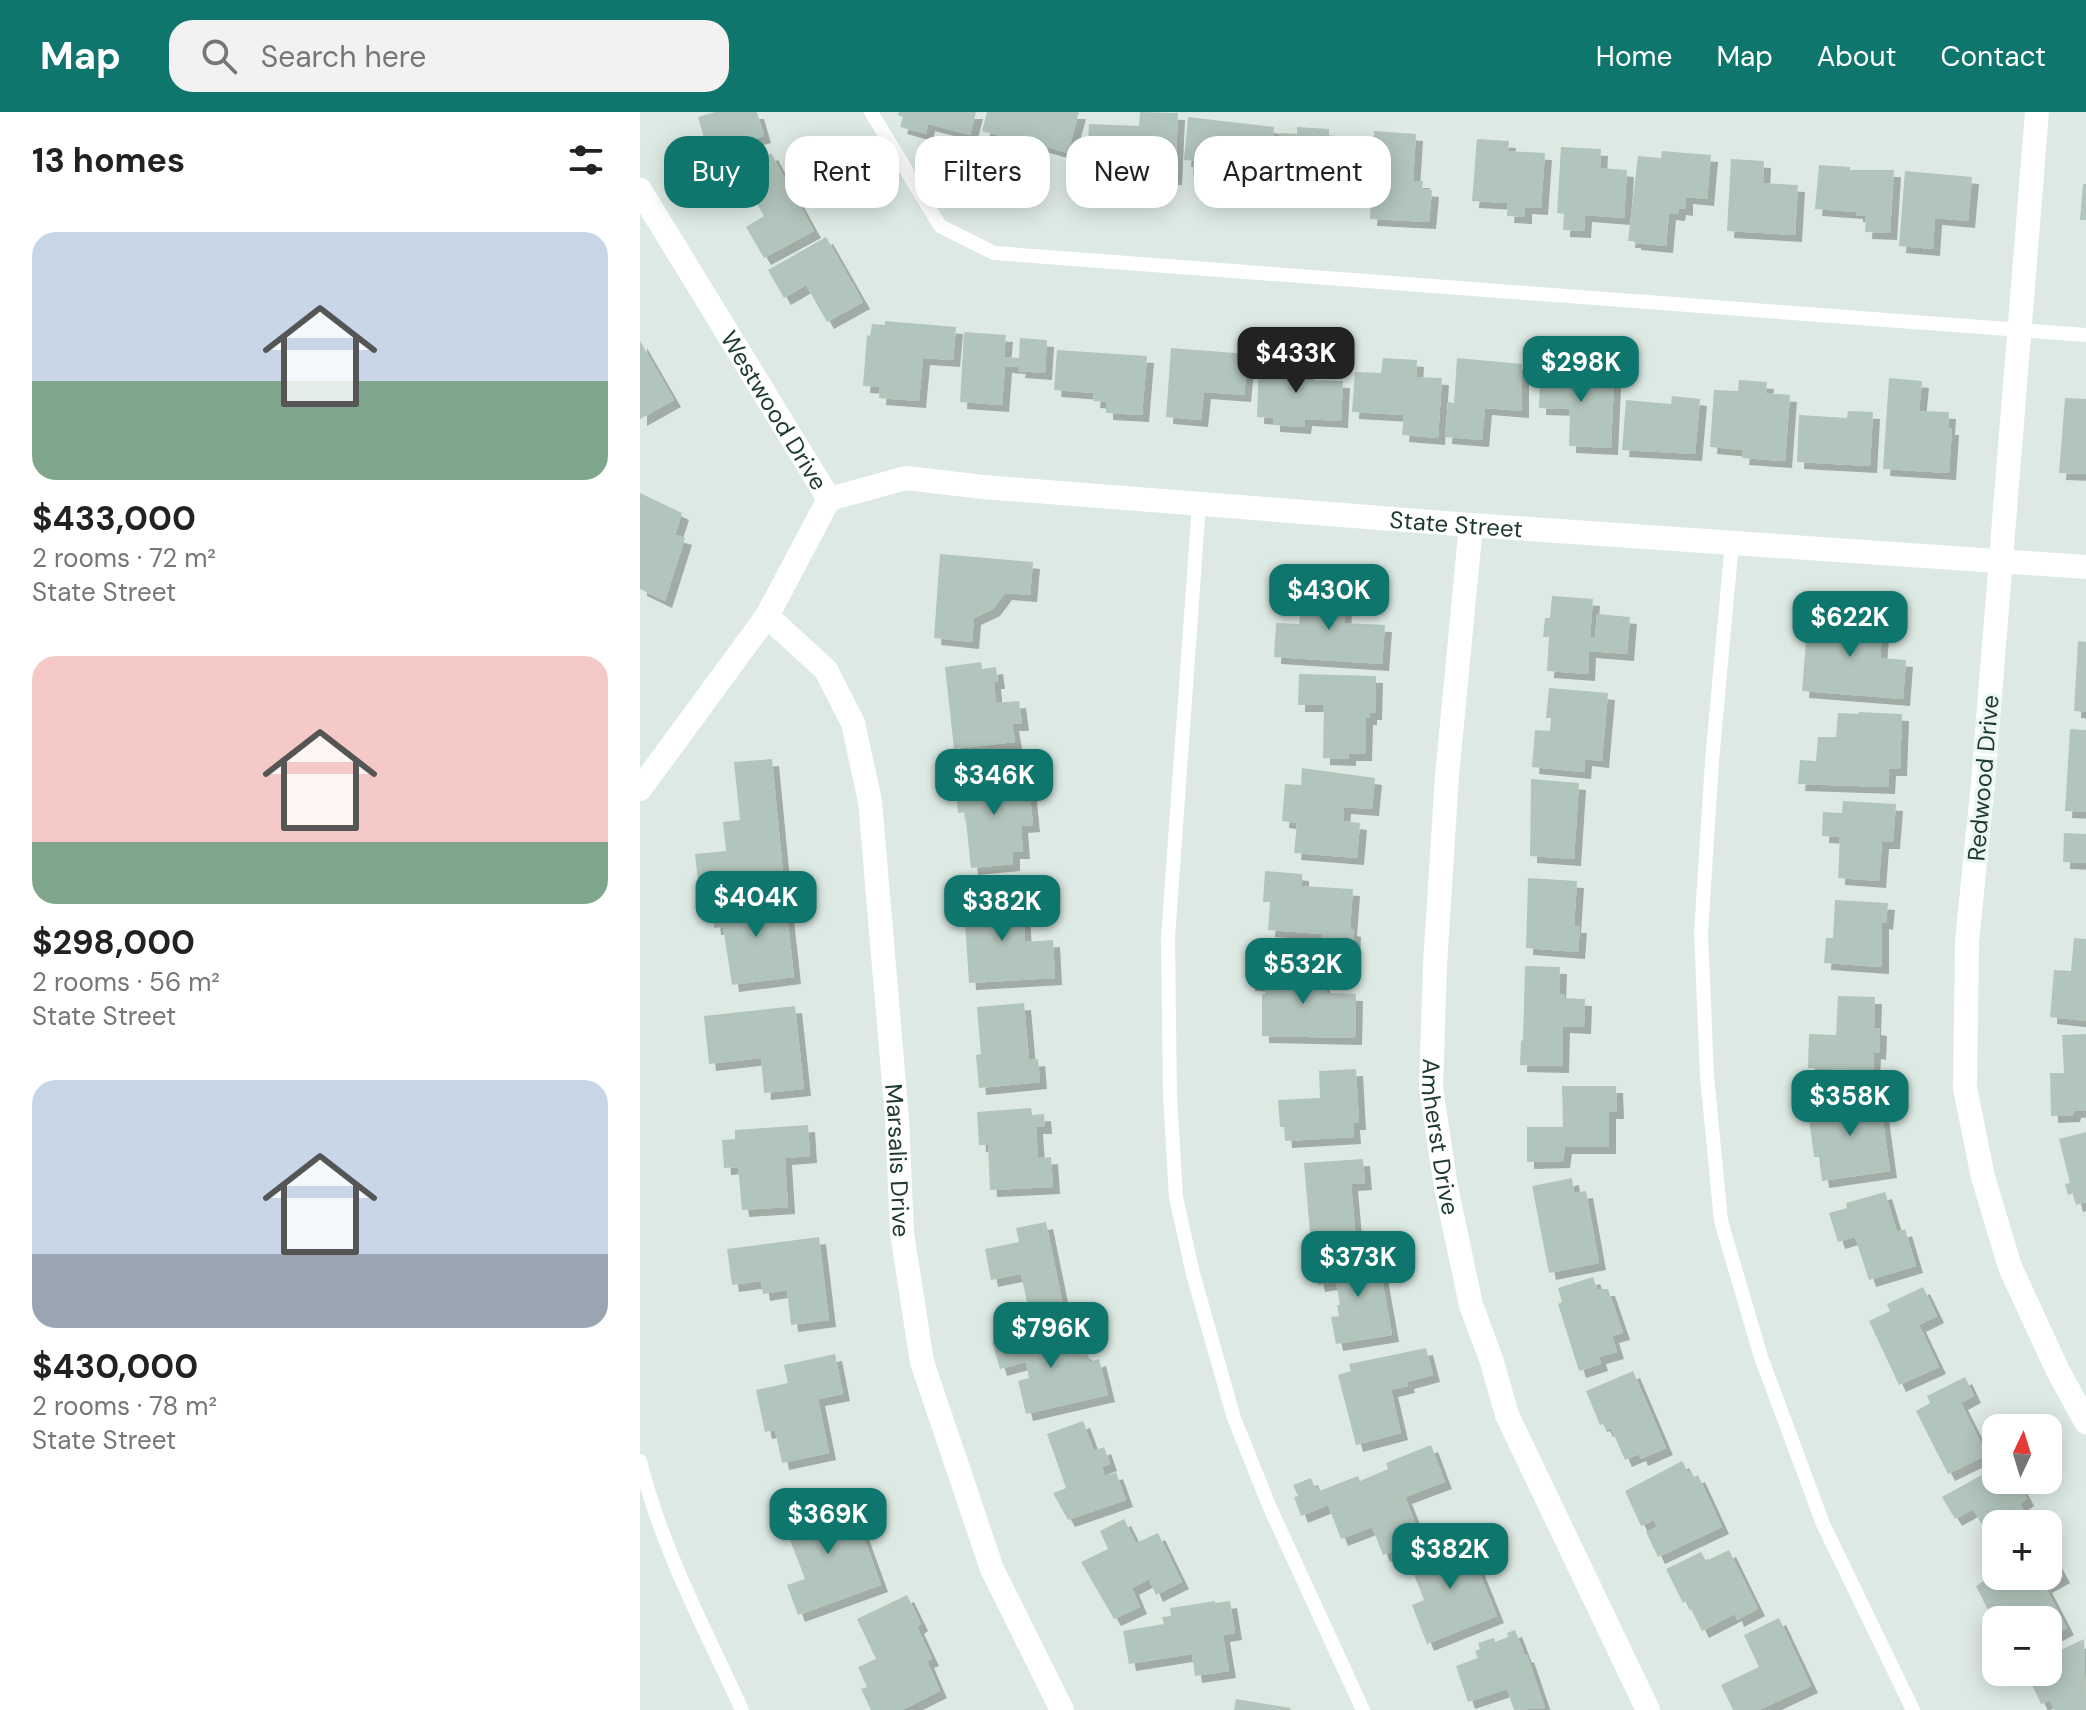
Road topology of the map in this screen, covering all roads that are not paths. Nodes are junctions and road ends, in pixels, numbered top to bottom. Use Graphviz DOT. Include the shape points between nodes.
graph roads {
  1 [pos="871,112"];
  2 [pos="2037,112"];
  3 [pos="640,190"];
  4 [pos="2019,330"];
  5 [pos="2086,335"];
  6 [pos="829,499"];
  7 [pos="1199,504"];
  8 [pos="1471,525"];
  9 [pos="1732,542"];
  10 [pos="2002,560"];
  11 [pos="2086,567"];
  12 [pos="767,616"];
  13 [pos="640,789"];
  14 [pos="2086,1422"];
  15 [pos="640,1461"];
  16 [pos="742,1710"];
  17 [pos="1062,1710"];
  18 [pos="1363,1710"];
  19 [pos="1648,1710"];
  20 [pos="1913,1710"];
  1 -- 4 [label="lane" via="940,226 994,253"];
  2 -- 4 [label="street, Redwood Drive"];
  3 -- 6 [label="street, Westwood Drive"];
  4 -- 5 [label="lane"];
  4 -- 10 [label="street, Redwood Drive"];
  6 -- 7 [label="street, State Street" via="906,478"];
  6 -- 12 [label="street, Westwood Drive"];
  7 -- 8 [label="street, State Street"];
  7 -- 18 [label="lane" via="1168,937 1176,1197 1234,1418"];
  8 -- 9 [label="street, State Street"];
  8 -- 19 [label="street, Amherst Drive" via="1435,965 1435,1117 1471,1305 1507,1415"];
  9 -- 10 [label="street, State Street"];
  9 -- 20 [label="lane" via="1701,933 1721,1221 1761,1357 1823,1524"];
  10 -- 11 [label="street, State Street"];
  10 -- 14 [label="street, Redwood Drive" via="1967,942 1965,1088 1983,1177 2010,1267"];
  12 -- 13 [label="street, Westwood Drive"];
  12 -- 17 [label="street, Marsalis Drive" via="826,670 853,723 870,801 902,1233 922,1362 992,1569"];
  15 -- 16 [label="lane" via="682,1577"];
}
